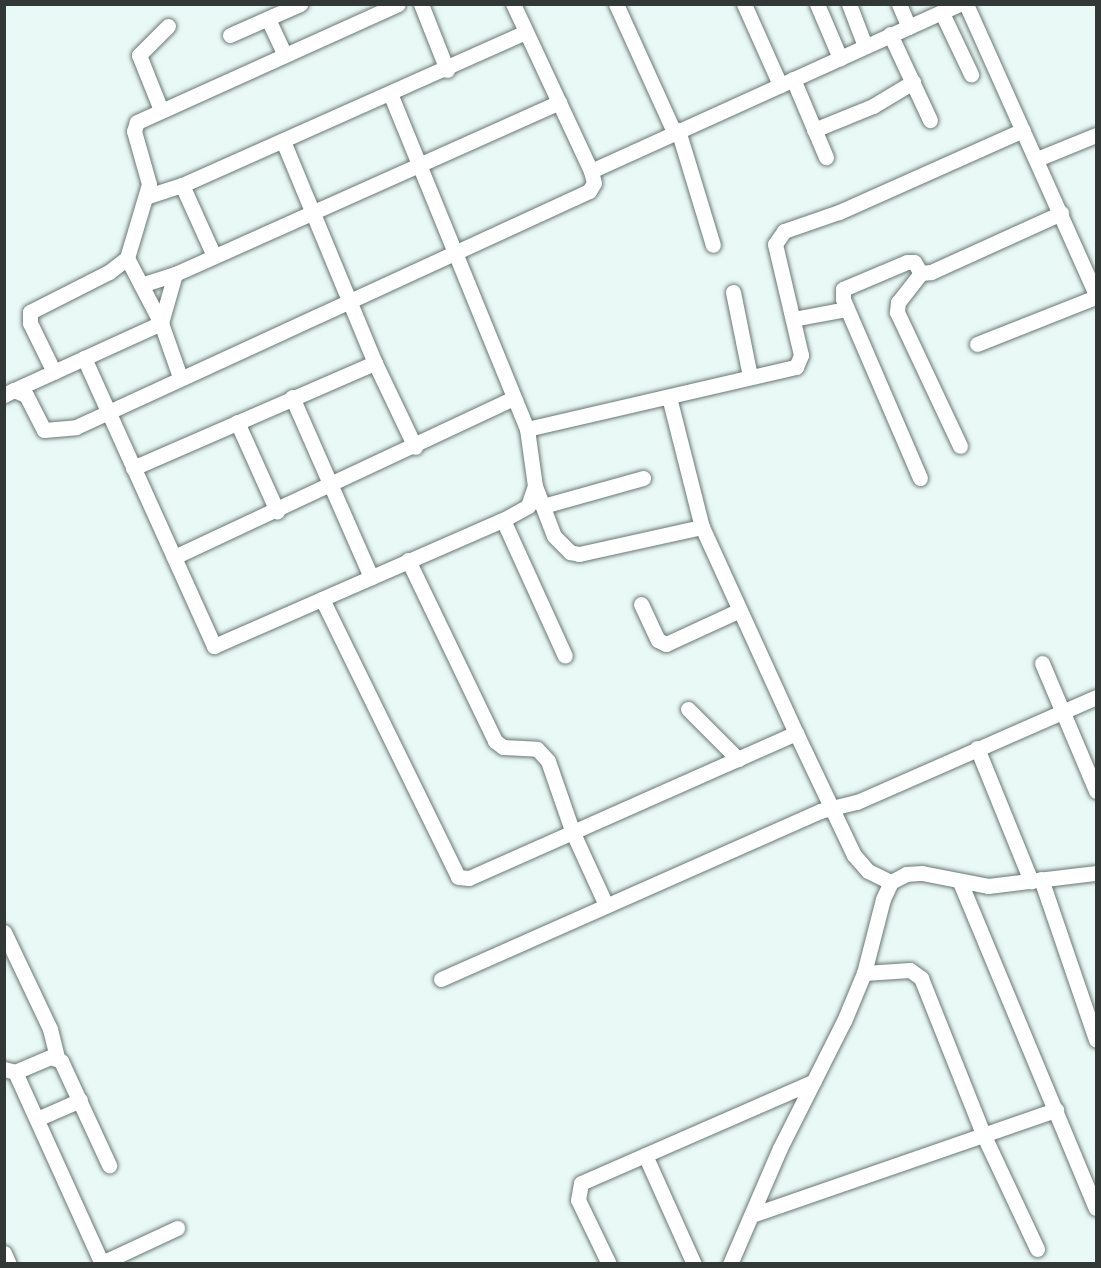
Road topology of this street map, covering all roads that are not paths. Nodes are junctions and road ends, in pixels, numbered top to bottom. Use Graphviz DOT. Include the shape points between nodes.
graph roads {
  1 [pos="300,4"];
  2 [pos="398,4"];
  3 [pos="421,4"];
  4 [pos="513,4"];
  5 [pos="616,4"];
  6 [pos="744,4"];
  7 [pos="816,4"];
  8 [pos="849,4"];
  9 [pos="900,4"];
  10 [pos="959,4"];
  11 [pos="966,4"];
  12 [pos="377,9"];
  13 [pos="942,13"];
  14 [pos="268,19"];
  15 [pos="168,26"];
  16 [pos="909,27"];
  17 [pos="526,32"];
  18 [pos="890,34"];
  19 [pos="230,35"];
  20 [pos="866,46"];
  21 [pos="284,54"];
  22 [pos="840,58"];
  23 [pos="447,70"];
  24 [pos="971,74"];
  25 [pos="786,82"];
  26 [pos="913,82"];
  27 [pos="391,95"];
  28 [pos="559,102"];
  29 [pos="161,110"];
  30 [pos="930,120"];
  31 [pos="814,130"];
  32 [pos="1023,130"];
  33 [pos="676,131"];
  34 [pos="1096,135"];
  35 [pos="282,141"];
  36 [pos="826,157"];
  37 [pos="1037,159"];
  38 [pos="419,164"];
  39 [pos="591,171"];
  40 [pos="182,184"];
  41 [pos="148,196"];
  42 [pos="311,210"];
  43 [pos="1061,213"];
  44 [pos="713,244"];
  45 [pos="456,249"];
  46 [pos="214,256"];
  47 [pos="127,258"];
  48 [pos="921,273"];
  49 [pos="175,274"];
  50 [pos="141,285"];
  51 [pos="733,292"];
  52 [pos="1096,295"];
  53 [pos="351,298"];
  54 [pos="847,309"];
  55 [pos="793,319"];
  56 [pos="161,323"];
  57 [pos="976,344"];
  58 [pos="84,358"];
  59 [pos="375,363"];
  60 [pos="54,372"];
  61 [pos="750,376"];
  62 [pos="180,377"];
  63 [pos="9,393"];
  64 [pos="292,397"];
  65 [pos="669,397"];
  66 [pos="513,398"];
  67 [pos="107,411"];
  68 [pos="237,422"];
  69 [pos="526,429"];
  70 [pos="960,446"];
  71 [pos="415,447"];
  72 [pos="133,468"];
  73 [pos="643,478"];
  74 [pos="920,478"];
  75 [pos="535,486"];
  76 [pos="331,487"];
  77 [pos="543,506"];
  78 [pos="277,511"];
  79 [pos="503,520"];
  80 [pos="702,527"];
  81 [pos="174,557"];
  82 [pos="408,560"];
  83 [pos="371,577"];
  84 [pos="322,599"];
  85 [pos="641,604"];
  86 [pos="740,610"];
  87 [pos="565,656"];
  88 [pos="1042,663"];
  89 [pos="1096,698"];
  90 [pos="688,709"];
  91 [pos="1061,712"];
  92 [pos="796,733"];
  93 [pos="977,748"];
  94 [pos="738,759"];
  95 [pos="1096,791"];
  96 [pos="834,807"];
  97 [pos="573,833"];
  98 [pos="1096,873"];
  99 [pos="1036,880"];
  100 [pos="891,882"];
  101 [pos="960,882"];
  102 [pos="606,905"];
  103 [pos="4,932"];
  104 [pos="864,973"];
  105 [pos="441,979"];
  106 [pos="1096,1040"];
  107 [pos="57,1058"];
  108 [pos="10,1070"];
  109 [pos="814,1081"];
  110 [pos="80,1100"];
  111 [pos="1056,1110"];
  112 [pos="37,1119"];
  113 [pos="983,1134"];
  114 [pos="645,1155"];
  115 [pos="110,1166"];
  116 [pos="1096,1208"];
  117 [pos="752,1215"];
  118 [pos="177,1228"];
  119 [pos="1037,1249"];
  120 [pos="4,1253"];
  121 [pos="9,1263"];
  122 [pos="102,1263"];
  123 [pos="609,1263"];
  124 [pos="694,1263"];
  125 [pos="730,1263"];
  1 -- 14 [label="street"];
  2 -- 12 [label="street"];
  3 -- 23 [label="street"];
  4 -- 17 [label="street"];
  5 -- 33 [label="street"];
  6 -- 25 [label="street"];
  7 -- 22 [label="street"];
  8 -- 20 [label="street"];
  9 -- 16 [label="street"];
  10 -- 13 [label="street"];
  11 -- 32 [label="street"];
  12 -- 21 [label="street"];
  13 -- 16 [label="street"];
  13 -- 24 [label="street"];
  14 -- 19 [label="street"];
  14 -- 21 [label="street"];
  15 -- 29 [label="street" via="139,55"];
  16 -- 18 [label="street"];
  17 -- 23 [label="street"];
  17 -- 28 [label="street"];
  18 -- 20 [label="street"];
  18 -- 26 [label="street"];
  20 -- 22 [label="street"];
  21 -- 29 [label="street"];
  22 -- 25 [label="street"];
  23 -- 27 [label="street"];
  25 -- 31 [label="street"];
  25 -- 33 [label="street"];
  26 -- 30 [label="street"];
  26 -- 31 [label="street" via="873,106"];
  27 -- 35 [label="street"];
  27 -- 38 [label="street"];
  28 -- 38 [label="street"];
  28 -- 39 [label="street"];
  29 -- 41 [label="street" via="140,119 134,127 149,176"];
  31 -- 36 [label="street"];
  32 -- 37 [label="street"];
  32 -- 55 [label="street" via="839,212 784,231 775,244"];
  33 -- 39 [label="street"];
  33 -- 44 [label="street"];
  34 -- 37 [label="street"];
  35 -- 40 [label="street"];
  35 -- 42 [label="street"];
  37 -- 43 [label="street"];
  38 -- 42 [label="street"];
  38 -- 45 [label="street"];
  39 -- 45 [label="street" via="594,183 589,191"];
  40 -- 41 [label="street"];
  40 -- 46 [label="street"];
  41 -- 47 [label="street"];
  42 -- 46 [label="street"];
  42 -- 53 [label="street"];
  43 -- 48 [label="street"];
  43 -- 52 [label="street"];
  45 -- 53 [label="street"];
  45 -- 66 [label="street"];
  46 -- 49 [label="street"];
  47 -- 50 [label="street"];
  47 -- 60 [label="street" via="109,272 30,312 30,323"];
  48 -- 54 [label="street" via="914,262 908,262 846,285 842,292"];
  48 -- 70 [label="street" via="898,302 897,312"];
  49 -- 50 [label="street"];
  49 -- 56 [label="street"];
  50 -- 56 [label="street"];
  51 -- 61 [label="street"];
  52 -- 57 [label="street"];
  53 -- 59 [label="street"];
  53 -- 62 [label="street"];
  54 -- 55 [label="street"];
  54 -- 74 [label="street"];
  55 -- 61 [label="street" via="801,355 799,365"];
  56 -- 58 [label="street"];
  56 -- 62 [label="street"];
  58 -- 60 [label="street"];
  58 -- 67 [label="street"];
  59 -- 64 [label="street"];
  59 -- 71 [label="street"];
  60 -- 63 [label="street"];
  61 -- 65 [label="street"];
  62 -- 67 [label="street"];
  63 -- 67 [label="street" via="26,395 39,423 49,432 76,427"];
  64 -- 68 [label="street"];
  64 -- 76 [label="street"];
  65 -- 69 [label="street"];
  65 -- 80 [label="street"];
  66 -- 69 [label="street"];
  66 -- 71 [label="street"];
  67 -- 72 [label="street"];
  68 -- 72 [label="street"];
  68 -- 78 [label="street"];
  69 -- 75 [label="street"];
  71 -- 76 [label="street"];
  72 -- 81 [label="street"];
  73 -- 77 [label="street"];
  75 -- 77 [label="street"];
  75 -- 79 [label="street" via="528,506"];
  76 -- 78 [label="street"];
  76 -- 83 [label="street"];
  77 -- 80 [label="street" via="554,536 570,552 579,554"];
  78 -- 81 [label="street"];
  79 -- 82 [label="street"];
  79 -- 87 [label="street"];
  80 -- 86 [label="street"];
  81 -- 84 [label="street" via="214,646"];
  82 -- 83 [label="street"];
  82 -- 97 [label="street" via="495,741 503,747 537,749 544,754 560,788"];
  83 -- 84 [label="street"];
  84 -- 97 [label="street" via="458,877 469,878"];
  85 -- 86 [label="street" via="658,640 666,644"];
  86 -- 92 [label="street"];
  88 -- 91 [label="street"];
  89 -- 91 [label="street"];
  90 -- 94 [label="street"];
  91 -- 93 [label="street"];
  91 -- 95 [label="street"];
  92 -- 94 [label="street"];
  92 -- 96 [label="street"];
  93 -- 96 [label="street" via="857,802"];
  93 -- 99 [label="street"];
  94 -- 97 [label="street"];
  96 -- 100 [label="street" via="862,865"];
  96 -- 102 [label="street"];
  97 -- 102 [label="street"];
  98 -- 99 [label="street"];
  99 -- 101 [label="street" via="988,886"];
  99 -- 106 [label="street"];
  100 -- 101 [label="street" via="906,874 922,873"];
  100 -- 104 [label="street" via="882,899"];
  101 -- 111 [label="street"];
  102 -- 105 [label="street"];
  103 -- 107 [label="street" via="50,1029"];
  104 -- 109 [label="street"];
  104 -- 113 [label="street" via="910,970 921,978"];
  107 -- 108 [label="street"];
  107 -- 110 [label="street"];
  108 -- 112 [label="street"];
  109 -- 114 [label="street"];
  109 -- 117 [label="street"];
  110 -- 112 [label="street"];
  110 -- 115 [label="street"];
  111 -- 113 [label="street"];
  111 -- 116 [label="street"];
  112 -- 122 [label="street"];
  113 -- 117 [label="street"];
  113 -- 119 [label="street"];
  114 -- 123 [label="street" via="578,1186 578,1200"];
  114 -- 124 [label="street"];
  117 -- 125 [label="street"];
  118 -- 122 [label="street"];
  120 -- 121 [label="street"];
}
